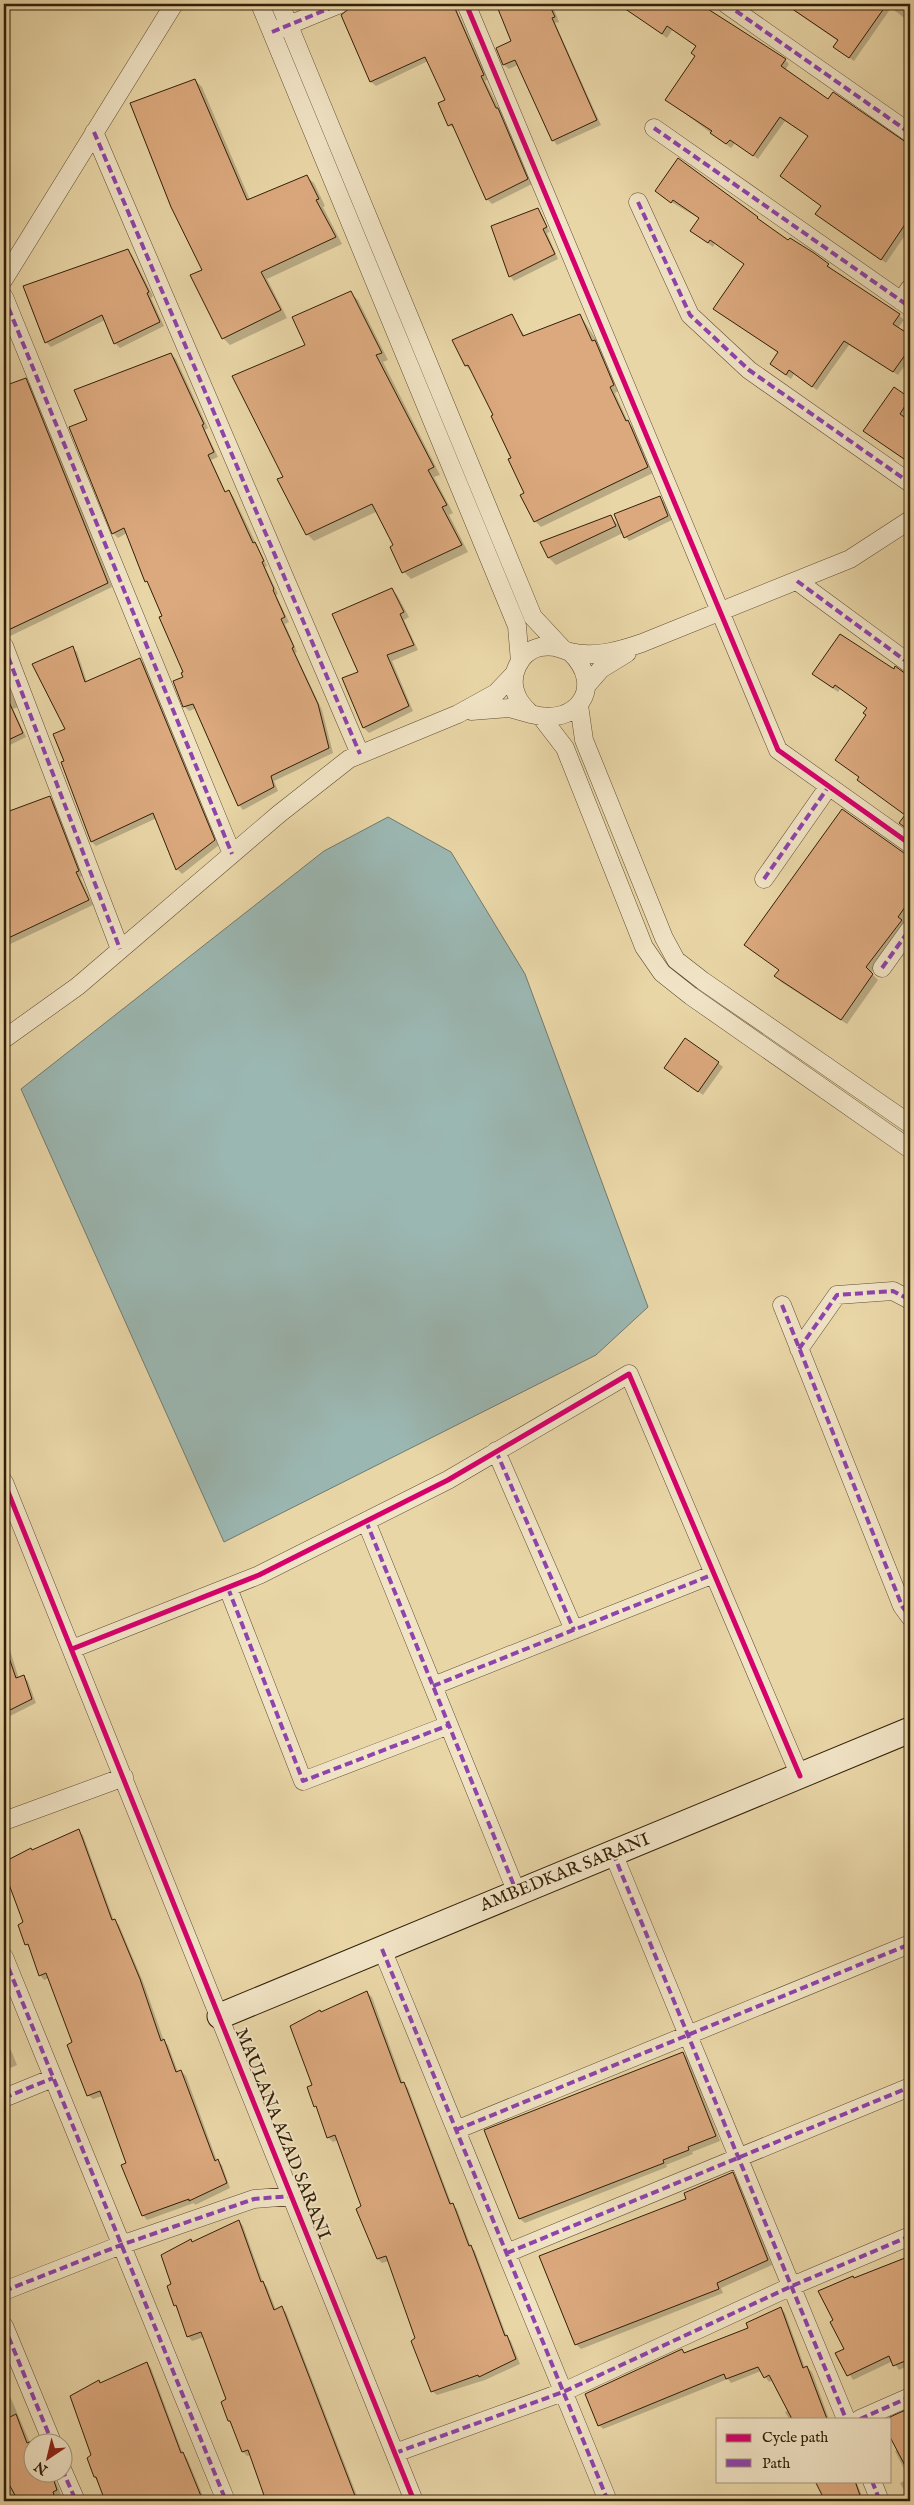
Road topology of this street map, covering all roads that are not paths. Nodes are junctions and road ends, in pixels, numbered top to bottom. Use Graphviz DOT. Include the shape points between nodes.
graph roads {
  1 [pos="174,4"];
  2 [pos="260,4"];
  3 [pos="280,4"];
  4 [pos="340,4"];
  5 [pos="466,4"];
  6 [pos="726,4"];
  7 [pos="289,25"];
  8 [pos="272,32"];
  9 [pos="654,128"];
  10 [pos="94,132"];
  11 [pos="910,133"];
  12 [pos="638,202"];
  13 [pos="4,279"];
  14 [pos="4,297"];
  15 [pos="907,298"];
  16 [pos="910,483"];
  17 [pos="910,520"];
  18 [pos="797,581"];
  19 [pos="722,611"];
  20 [pos="642,644"];
  21 [pos="4,646"];
  22 [pos="566,649"];
  23 [pos="910,664"];
  24 [pos="517,667"];
  25 [pos="587,684"];
  26 [pos="579,705"];
  27 [pos="458,714"];
  28 [pos="537,716"];
  29 [pos="360,754"];
  30 [pos="829,786"];
  31 [pos="910,844"];
  32 [pos="232,854"];
  33 [pos="764,879"];
  34 [pos="910,929"];
  35 [pos="120,949"];
  36 [pos="882,968"];
  37 [pos="4,1039"];
  38 [pos="910,1124"];
  39 [pos="910,1147"];
  40 [pos="910,1300"];
  41 [pos="782,1305"];
  42 [pos="799,1349"];
  43 [pos="496,1451"];
  44 [pos="4,1482"];
  45 [pos="366,1521"];
  46 [pos="714,1574"];
  47 [pos="228,1588"];
  48 [pos="910,1617"];
  49 [pos="574,1630"];
  50 [pos="72,1650"];
  51 [pos="433,1686"];
  52 [pos="448,1725"];
  53 [pos="910,1730"];
  54 [pos="800,1776"];
  55 [pos="124,1777"];
  56 [pos="4,1821"];
  57 [pos="613,1853"];
  58 [pos="516,1893"];
  59 [pos="910,1944"];
  60 [pos="382,1949"];
  61 [pos="4,1957"];
  62 [pos="220,2016"];
  63 [pos="688,2035"];
  64 [pos="53,2078"];
  65 [pos="910,2087"];
  66 [pos="4,2098"];
  67 [pos="456,2130"];
  68 [pos="739,2158"];
  69 [pos="292,2196"];
  70 [pos="910,2236"];
  71 [pos="121,2245"];
  72 [pos="507,2253"];
  73 [pos="792,2286"];
  74 [pos="4,2291"];
  75 [pos="4,2326"];
  76 [pos="563,2392"];
  77 [pos="910,2397"];
  78 [pos="846,2418"];
  79 [pos="862,2418"];
  80 [pos="48,2432"];
  81 [pos="394,2453"];
  82 [pos="68,2482"];
  83 [pos="872,2482"];
  84 [pos="76,2501"];
  85 [pos="226,2501"];
  86 [pos="414,2501"];
  87 [pos="608,2501"];
  88 [pos="880,2501"];
  1 -- 10 [label="street"];
  2 -- 8 [label="street"];
  3 -- 7 [label="street"];
  4 -- 7 [label="street"];
  5 -- 19 [label="street"];
  6 -- 11 [label="street"];
  7 -- 8 [label="street"];
  7 -- 22 [label="street" via="533,618"];
  8 -- 24 [label="street" via="517,626"];
  9 -- 15 [label="street"];
  10 -- 13 [label="street"];
  10 -- 29 [label="street"];
  12 -- 16 [label="street" via="690,315 749,370"];
  14 -- 32 [label="street"];
  17 -- 18 [label="street" via="850,559"];
  18 -- 19 [label="street"];
  18 -- 23 [label="street"];
  19 -- 20 [label="street"];
  19 -- 30 [label="street" via="778,750"];
  20 -- 22 [label="street" via="596,654"];
  20 -- 25 [label="street" via="600,669"];
  21 -- 35 [label="street"];
  22 -- 24 [label="street" via="537,648 527,654"];
  22 -- 25 [label="street" via="580,661"];
  24 -- 27 [label="street" via="496,693"];
  24 -- 28 [label="street" via="516,696"];
  25 -- 26 [label="street"];
  26 -- 28 [label="street" via="570,713 555,718"];
  26 -- 38 [label="street" via="584,740 664,938 676,960"];
  27 -- 28 [label="street" via="509,708"];
  27 -- 29 [label="street"];
  28 -- 39 [label="street" via="565,748 644,947 662,973"];
  29 -- 32 [label="street" via="349,759"];
  30 -- 31 [label="street"];
  30 -- 33 [label="street"];
  32 -- 35 [label="street"];
  34 -- 36 [label="street"];
  35 -- 37 [label="street" via="78,986"];
  40 -- 42 [label="street" via="894,1291 837,1295"];
  41 -- 42 [label="street"];
  42 -- 48 [label="street" via="902,1606"];
  43 -- 45 [label="street" via="448,1480"];
  43 -- 46 [label="street" via="629,1374"];
  43 -- 49 [label="street"];
  44 -- 50 [label="street, MAULANA AZAD SARANI"];
  45 -- 47 [label="street"];
  45 -- 51 [label="street"];
  46 -- 49 [label="street"];
  46 -- 54 [label="street"];
  47 -- 50 [label="street"];
  47 -- 52 [label="street" via="303,1781"];
  49 -- 51 [label="street"];
  50 -- 55 [label="street, MAULANA AZAD SARANI"];
  51 -- 52 [label="street"];
  52 -- 58 [label="street"];
  53 -- 54 [label="street, AMBEDKAR SARANI"];
  54 -- 57 [label="street, AMBEDKAR SARANI"];
  55 -- 56 [label="street"];
  55 -- 62 [label="street, MAULANA AZAD SARANI"];
  57 -- 58 [label="street, AMBEDKAR SARANI"];
  57 -- 63 [label="street"];
  58 -- 60 [label="street, AMBEDKAR SARANI"];
  59 -- 63 [label="street"];
  60 -- 62 [label="street, AMBEDKAR SARANI"];
  60 -- 67 [label="street"];
  61 -- 64 [label="street"];
  62 -- 69 [label="street, MAULANA AZAD SARANI"];
  63 -- 67 [label="street"];
  63 -- 68 [label="street"];
  64 -- 66 [label="street"];
  64 -- 71 [label="street"];
  65 -- 68 [label="street"];
  67 -- 72 [label="street"];
  68 -- 72 [label="street"];
  68 -- 73 [label="street"];
  69 -- 71 [label="street" via="254,2199"];
  69 -- 81 [label="street, MAULANA AZAD SARANI"];
  70 -- 73 [label="street"];
  71 -- 74 [label="street"];
  71 -- 85 [label="street"];
  72 -- 76 [label="street"];
  73 -- 76 [label="street"];
  73 -- 78 [label="street"];
  75 -- 80 [label="street"];
  76 -- 81 [label="street"];
  76 -- 87 [label="street"];
  77 -- 79 [label="street"];
  81 -- 86 [label="street, MAULANA AZAD SARANI"];
  82 -- 84 [label="street"];
  83 -- 88 [label="street"];
}
